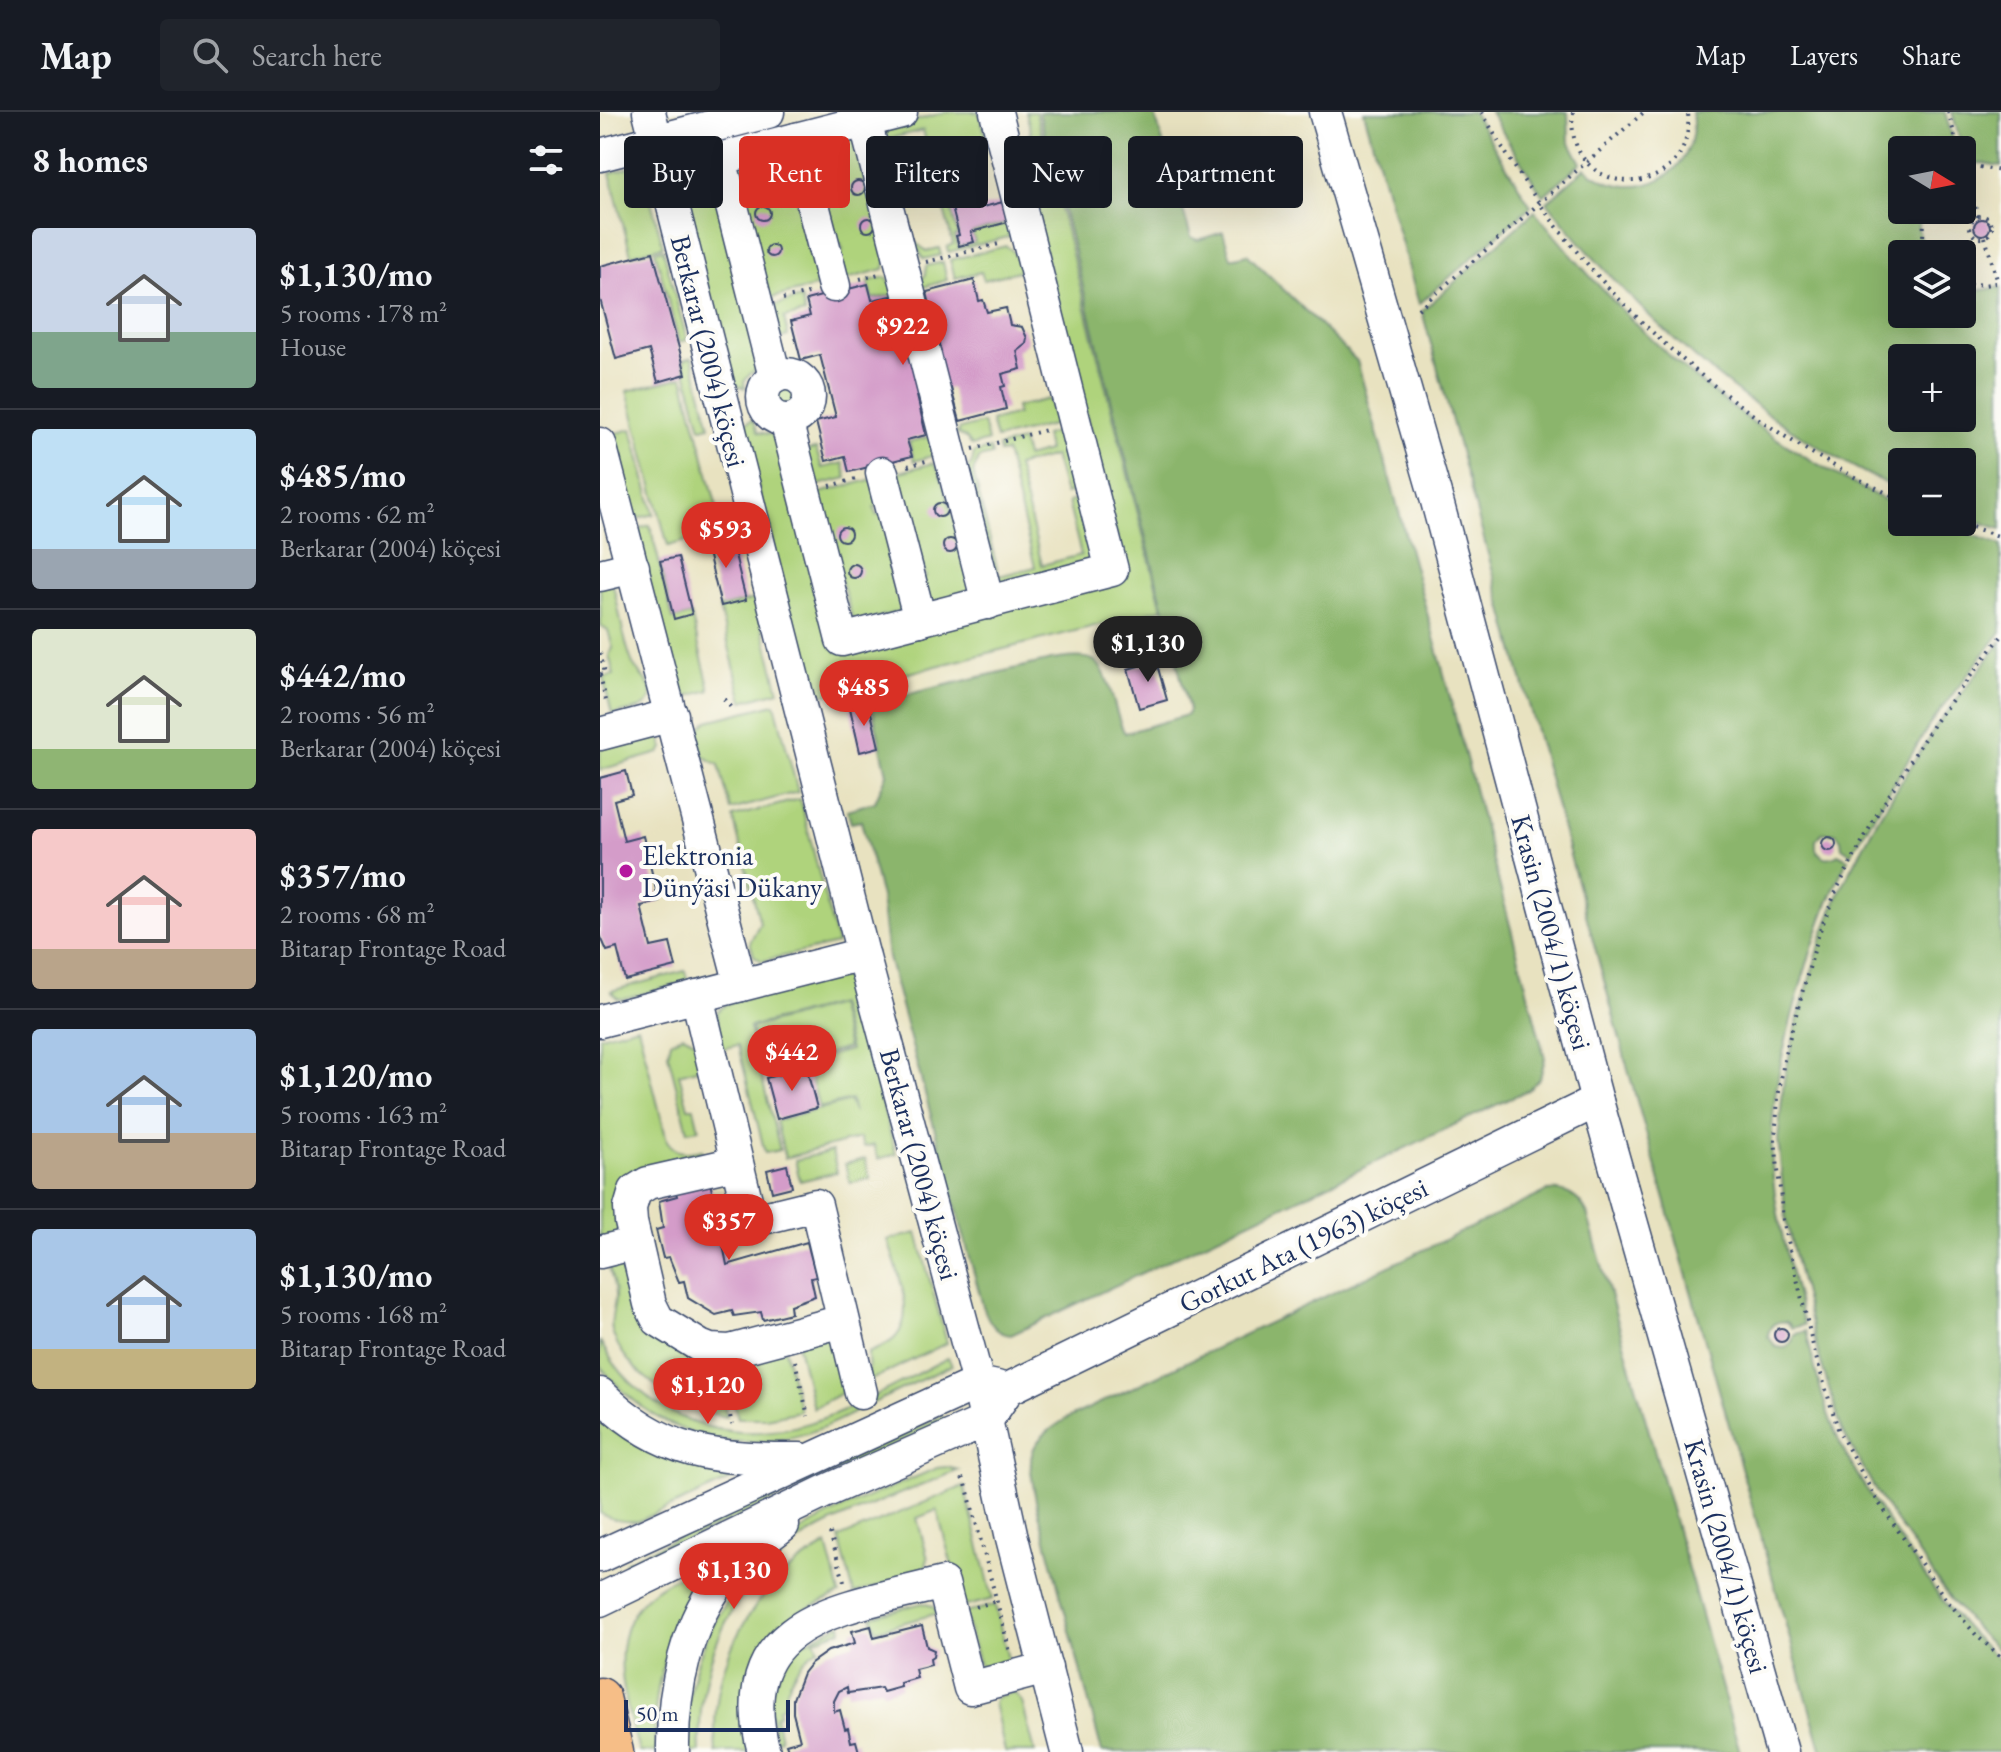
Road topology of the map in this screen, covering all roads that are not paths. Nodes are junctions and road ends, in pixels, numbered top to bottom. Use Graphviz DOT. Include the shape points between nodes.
graph roads {
  1 [pos="768,112"];
  2 [pos="901,112"];
  3 [pos="996,112"];
  4 [pos="1325,112"];
  5 [pos="865,121"];
  6 [pos="653,126"];
  7 [pos="808,136"];
  8 [pos="600,155"];
  9 [pos="723,172"];
  10 [pos="673,208"];
  11 [pos="814,208"];
  12 [pos="834,286"];
  13 [pos="775,400"];
  14 [pos="725,414"];
  15 [pos="600,444"];
  16 [pos="882,473"];
  17 [pos="633,567"];
  18 [pos="600,575"];
  19 [pos="988,603"];
  20 [pos="920,620"];
  21 [pos="672,715"];
  22 [pos="600,734"];
  23 [pos="863,954"];
  24 [pos="741,985"];
  25 [pos="697,996"];
  26 [pos="604,1012"];
  27 [pos="1597,1101"];
  28 [pos="736,1163"];
  29 [pos="636,1243"];
  30 [pos="600,1252"];
  31 [pos="843,1321"];
  32 [pos="993,1386"];
  33 [pos="861,1393"];
  34 [pos="600,1394"];
  35 [pos="986,1421"];
  36 [pos="811,1459"];
  37 [pos="824,1492"];
  38 [pos="600,1556"];
  39 [pos="600,1600"];
  40 [pos="1046,1668"];
  41 [pos="600,1698"];
  42 [pos="613,1752"];
  43 [pos="673,1752"];
  44 [pos="764,1752"];
  45 [pos="1067,1752"];
  46 [pos="1782,1752"];
  1 -- 6 [label="street"];
  2 -- 5 [label="street"];
  3 -- 19 [label="street" via="1112,570"];
  4 -- 27 [label="street, Krasin (2004/1) köçesi" via="1441,516"];
  5 -- 7 [label="street"];
  5 -- 19 [label="street"];
  6 -- 8 [label="street"];
  9 -- 13 [label="street"];
  10 -- 14 [label="street, Berkarar (2004) köçesi"];
  11 -- 12 [label="street"];
  13 -- 14 [label="street"];
  13 -- 20 [label="street" via="842,640"];
  14 -- 23 [label="street, Berkarar (2004) köçesi"];
  15 -- 17 [label="street"];
  16 -- 20 [label="street"];
  17 -- 18 [label="street"];
  17 -- 21 [label="street"];
  19 -- 20 [label="street"];
  21 -- 22 [label="street"];
  21 -- 24 [label="street"];
  23 -- 24 [label="street"];
  23 -- 32 [label="street, Berkarar (2004) köçesi"];
  24 -- 25 [label="street"];
  25 -- 26 [label="street"];
  25 -- 28 [label="street"];
  27 -- 32 [label="street, Gorkut Ata (1963) köçesi"];
  27 -- 46 [label="street, Krasin (2004/1) köçesi"];
  28 -- 29 [label="street" via="640,1187 630,1208"];
  28 -- 31 [label="street" via="751,1221 816,1205"];
  29 -- 30 [label="street"];
  29 -- 31 [label="street" via="658,1320 700,1346 719,1351"];
  31 -- 33 [label="street"];
  32 -- 35 [label="street, Berkarar (2004) köçesi"];
  32 -- 36 [label="street, Gorkut Ata (1963) köçesi"];
  34 -- 36 [label="street" via="633,1424 685,1449 730,1458"];
  35 -- 37 [label="street"];
  35 -- 40 [label="street, Berkarar (2004) köçesi"];
  36 -- 38 [label="street, Gorkut Ata (1963) köçesi"];
  37 -- 39 [label="street"];
  37 -- 43 [label="street" via="743,1557 710,1597 680,1677"];
  40 -- 44 [label="street" via="970,1688 943,1583 851,1607 803,1624 775,1652 757,1695"];
  40 -- 45 [label="street, Berkarar (2004) köçesi"];
  41 -- 42 [label="main road"];
}
